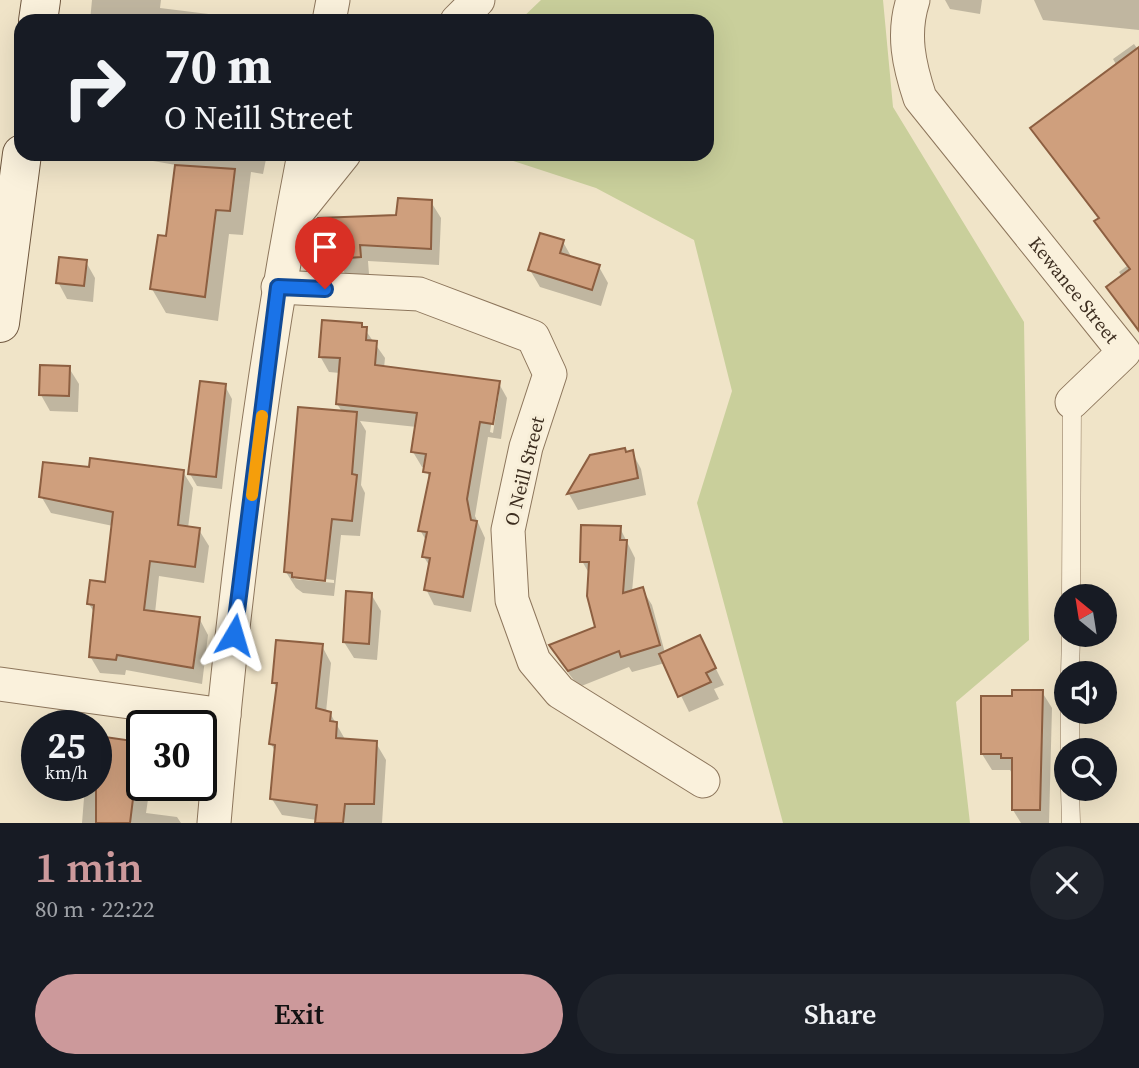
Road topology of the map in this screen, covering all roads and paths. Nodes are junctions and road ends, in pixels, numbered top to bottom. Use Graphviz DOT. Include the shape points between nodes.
graph roads {
  1 [pos="478,0"];
  2 [pos="914,0"];
  3 [pos="464,14"];
  4 [pos="303,161"];
  5 [pos="338,161"];
  6 [pos="14,165"];
  7 [pos="291,220"];
  8 [pos="278,287"];
  9 [pos="0,323"];
  10 [pos="1132,347"];
  11 [pos="1072,402"];
  12 [pos="1071,584"];
  13 [pos="0,684"];
  14 [pos="223,715"];
  15 [pos="702,781"];
  16 [pos="1070,801"];
  17 [pos="214,823"];
  18 [pos="1071,823"];
  1 -- 3 [label="street"];
  2 -- 10 [label="street, Kewanee Street" via="907,60 920,98"];
  4 -- 7 [label="street"];
  5 -- 7 [label="street"];
  6 -- 9 [label="street"];
  7 -- 8 [label="street"];
  8 -- 14 [label="street"];
  8 -- 15 [label="street, O Neill Street" via="419,294 533,337 550,374 526,447 508,530 512,600 534,661 560,692"];
  10 -- 11 [label="street, Kewanee Street"];
  11 -- 12 [label="lane, Kewanee Street"];
  13 -- 14 [label="street"];
  14 -- 17 [label="street"];
  16 -- 18 [label="lane"];
}
